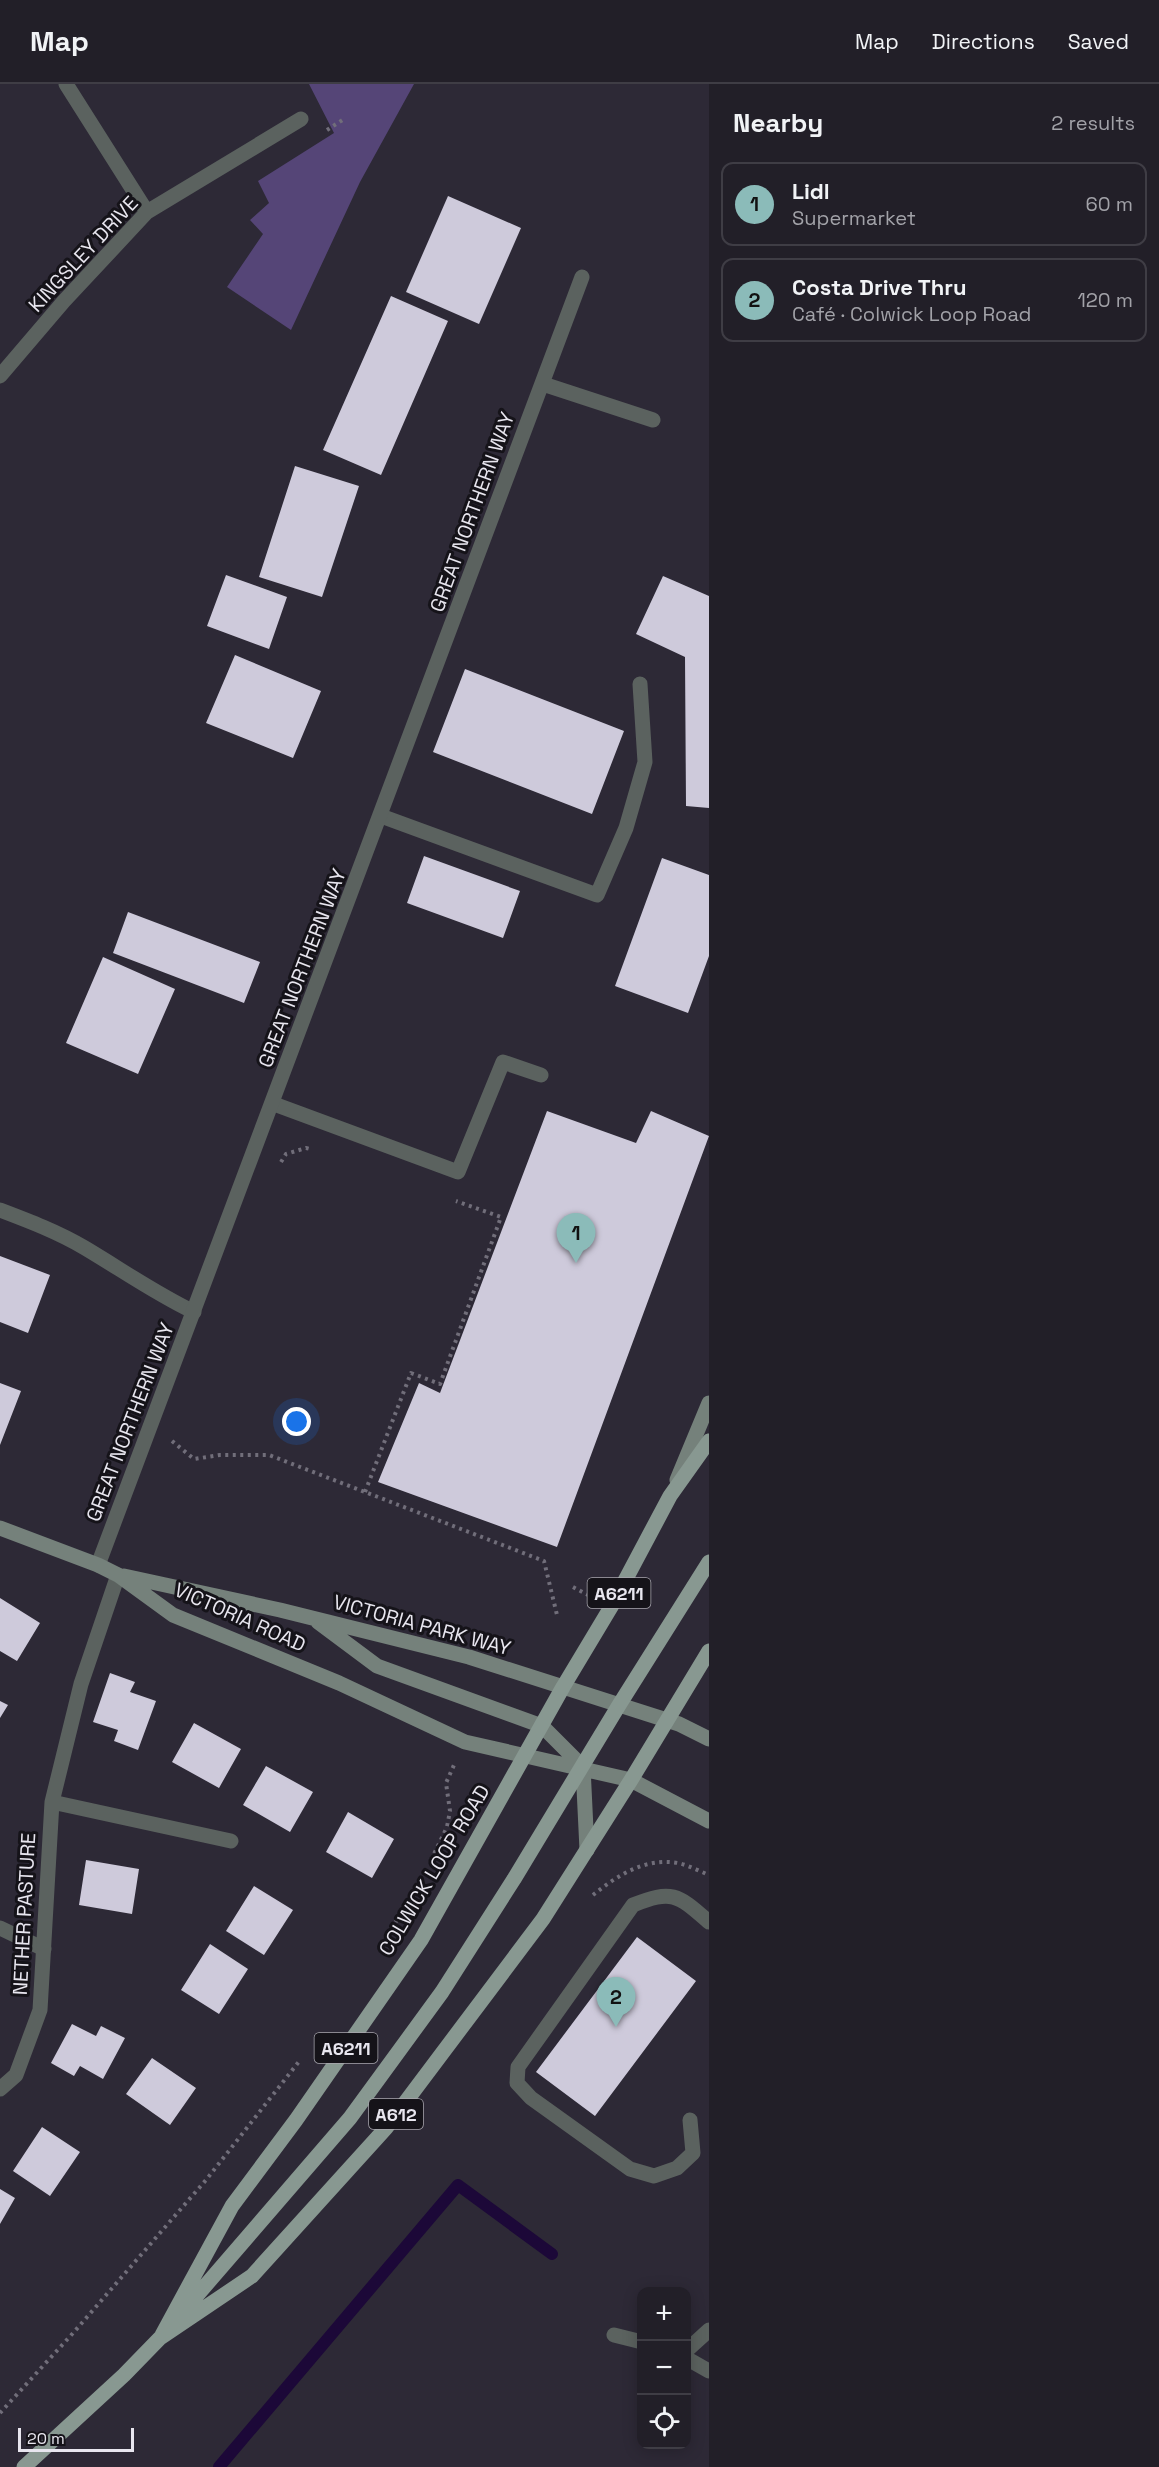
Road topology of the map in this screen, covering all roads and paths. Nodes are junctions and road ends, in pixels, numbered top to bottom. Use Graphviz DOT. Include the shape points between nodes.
graph roads {
  1 [pos="66,84"];
  2 [pos="301,118"];
  3 [pos="147,212"];
  4 [pos="582,277"];
  5 [pos="0,376"];
  6 [pos="543,384"];
  7 [pos="653,420"];
  8 [pos="640,684"];
  9 [pos="381,816"];
  10 [pos="541,1075"];
  11 [pos="274,1104"];
  12 [pos="315,1150"];
  13 [pos="276,1171"];
  14 [pos="448,1198"];
  15 [pos="0,1210"];
  16 [pos="194,1312"];
  17 [pos="709,1403"];
  18 [pos="172,1434"];
  19 [pos="709,1441"];
  20 [pos="365,1492"];
  21 [pos="670,1496"];
  22 [pos="0,1528"];
  23 [pos="709,1562"];
  24 [pos="98,1565"];
  25 [pos="118,1575"];
  26 [pos="556,1614"];
  27 [pos="313,1618"];
  28 [pos="709,1651"];
  29 [pos="564,1687"];
  30 [pos="619,1705"];
  31 [pos="667,1720"];
  32 [pos="542,1726"];
  33 [pos="709,1739"];
  34 [pos="526,1755"];
  35 [pos="583,1767"];
  36 [pos="631,1780"];
  37 [pos="52,1803"];
  38 [pos="450,1811"];
  39 [pos="709,1821"];
  40 [pos="231,1841"];
  41 [pos="587,1850"];
  42 [pos="428,1866"];
  43 [pos="407,1904"];
  44 [pos="709,1922"];
  45 [pos="0,1928"];
  46 [pos="383,1942"];
  47 [pos="44,1949"];
  48 [pos="303,2057"];
  49 [pos="0,2089"];
  50 [pos="690,2120"];
  51 [pos="709,2330"];
  52 [pos="614,2335"];
  53 [pos="160,2338"];
  54 [pos="638,2341"];
  55 [pos="691,2348"];
  56 [pos="691,2360"];
  57 [pos="709,2371"];
  58 [pos="0,2413"];
  59 [pos="24,2467"];
  1 -- 3 [label="street"];
  2 -- 3 [label="street, KINGSLEY DRIVE"];
  3 -- 5 [label="street, KINGSLEY DRIVE"];
  4 -- 6 [label="street, GREAT NORTHERN WAY"];
  6 -- 7 [label="street"];
  6 -- 9 [label="street, GREAT NORTHERN WAY"];
  8 -- 9 [label="street" via="645,762 626,828 597,895"];
  9 -- 11 [label="street, GREAT NORTHERN WAY"];
  10 -- 11 [label="street" via="502,1062 459,1172"];
  11 -- 16 [label="street, GREAT NORTHERN WAY"];
  12 -- 13 [label="path" via="306,1148 286,1154"];
  14 -- 20 [label="path" via="501,1217 440,1384 411,1373"];
  15 -- 16 [label="street" via="84,1248"];
  16 -- 24 [label="street, GREAT NORTHERN WAY"];
  17 -- 21 [label="street, COLWICK LOOP ROAD"];
  18 -- 20 [label="path" via="172,1442 194,1459 268,1455"];
  19 -- 21 [label="main road"];
  20 -- 26 [label="path" via="544,1561"];
  21 -- 29 [label="main road, COLWICK LOOP ROAD / A6211"];
  22 -- 24 [label="street, VICTORIA ROAD"];
  23 -- 30 [label="main road"];
  24 -- 25 [label="street, VICTORIA ROAD"];
  25 -- 27 [label="street, VICTORIA PARK WAY"];
  25 -- 34 [label="street, VICTORIA ROAD" via="173,1614 339,1683 465,1742"];
  25 -- 37 [label="street, NETHER PASTURE" via="81,1684"];
  27 -- 29 [label="street, VICTORIA PARK WAY" via="469,1657"];
  27 -- 32 [label="street" via="377,1666"];
  28 -- 31 [label="main road, A612"];
  29 -- 30 [label="street, VICTORIA PARK WAY"];
  29 -- 32 [label="main road, COLWICK LOOP ROAD / A6211"];
  30 -- 31 [label="street, VICTORIA PARK WAY"];
  30 -- 35 [label="main road"];
  31 -- 33 [label="street, VICTORIA PARK WAY"];
  31 -- 36 [label="main road, COLWICK LOOP ROAD / A612"];
  32 -- 34 [label="main road, COLWICK LOOP ROAD / A6211"];
  32 -- 35 [label="street"];
  34 -- 35 [label="street"];
  34 -- 53 [label="main road, COLWICK LOOP ROAD / A6211" via="421,1940 231,2206"];
  35 -- 36 [label="street"];
  35 -- 41 [label="street"];
  35 -- 53 [label="main road" via="441,1992 350,2118"];
  36 -- 39 [label="street"];
  36 -- 41 [label="main road, COLWICK LOOP ROAD / A612"];
  37 -- 40 [label="street"];
  37 -- 47 [label="street, NETHER PASTURE"];
  38 -- 42 [label="path" via="447,1827"];
  41 -- 53 [label="main road, COLWICK LOOP ROAD / A612" via="543,1919 386,2128 252,2276"];
  43 -- 46 [label="path"];
  44 -- 50 [label="street" via="683,1900 659,1895 633,1905 518,2067 517,2083 531,2098 630,2169 654,2176 677,2168 693,2153"];
  45 -- 47 [label="street"];
  47 -- 49 [label="street, NETHER PASTURE" via="40,2010 16,2075"];
  48 -- 58 [label="path" via="206,2180"];
  51 -- 55 [label="street"];
  52 -- 54 [label="street"];
  53 -- 59 [label="main road, COLWICK LOOP ROAD / A612"];
  56 -- 57 [label="street"];
}
